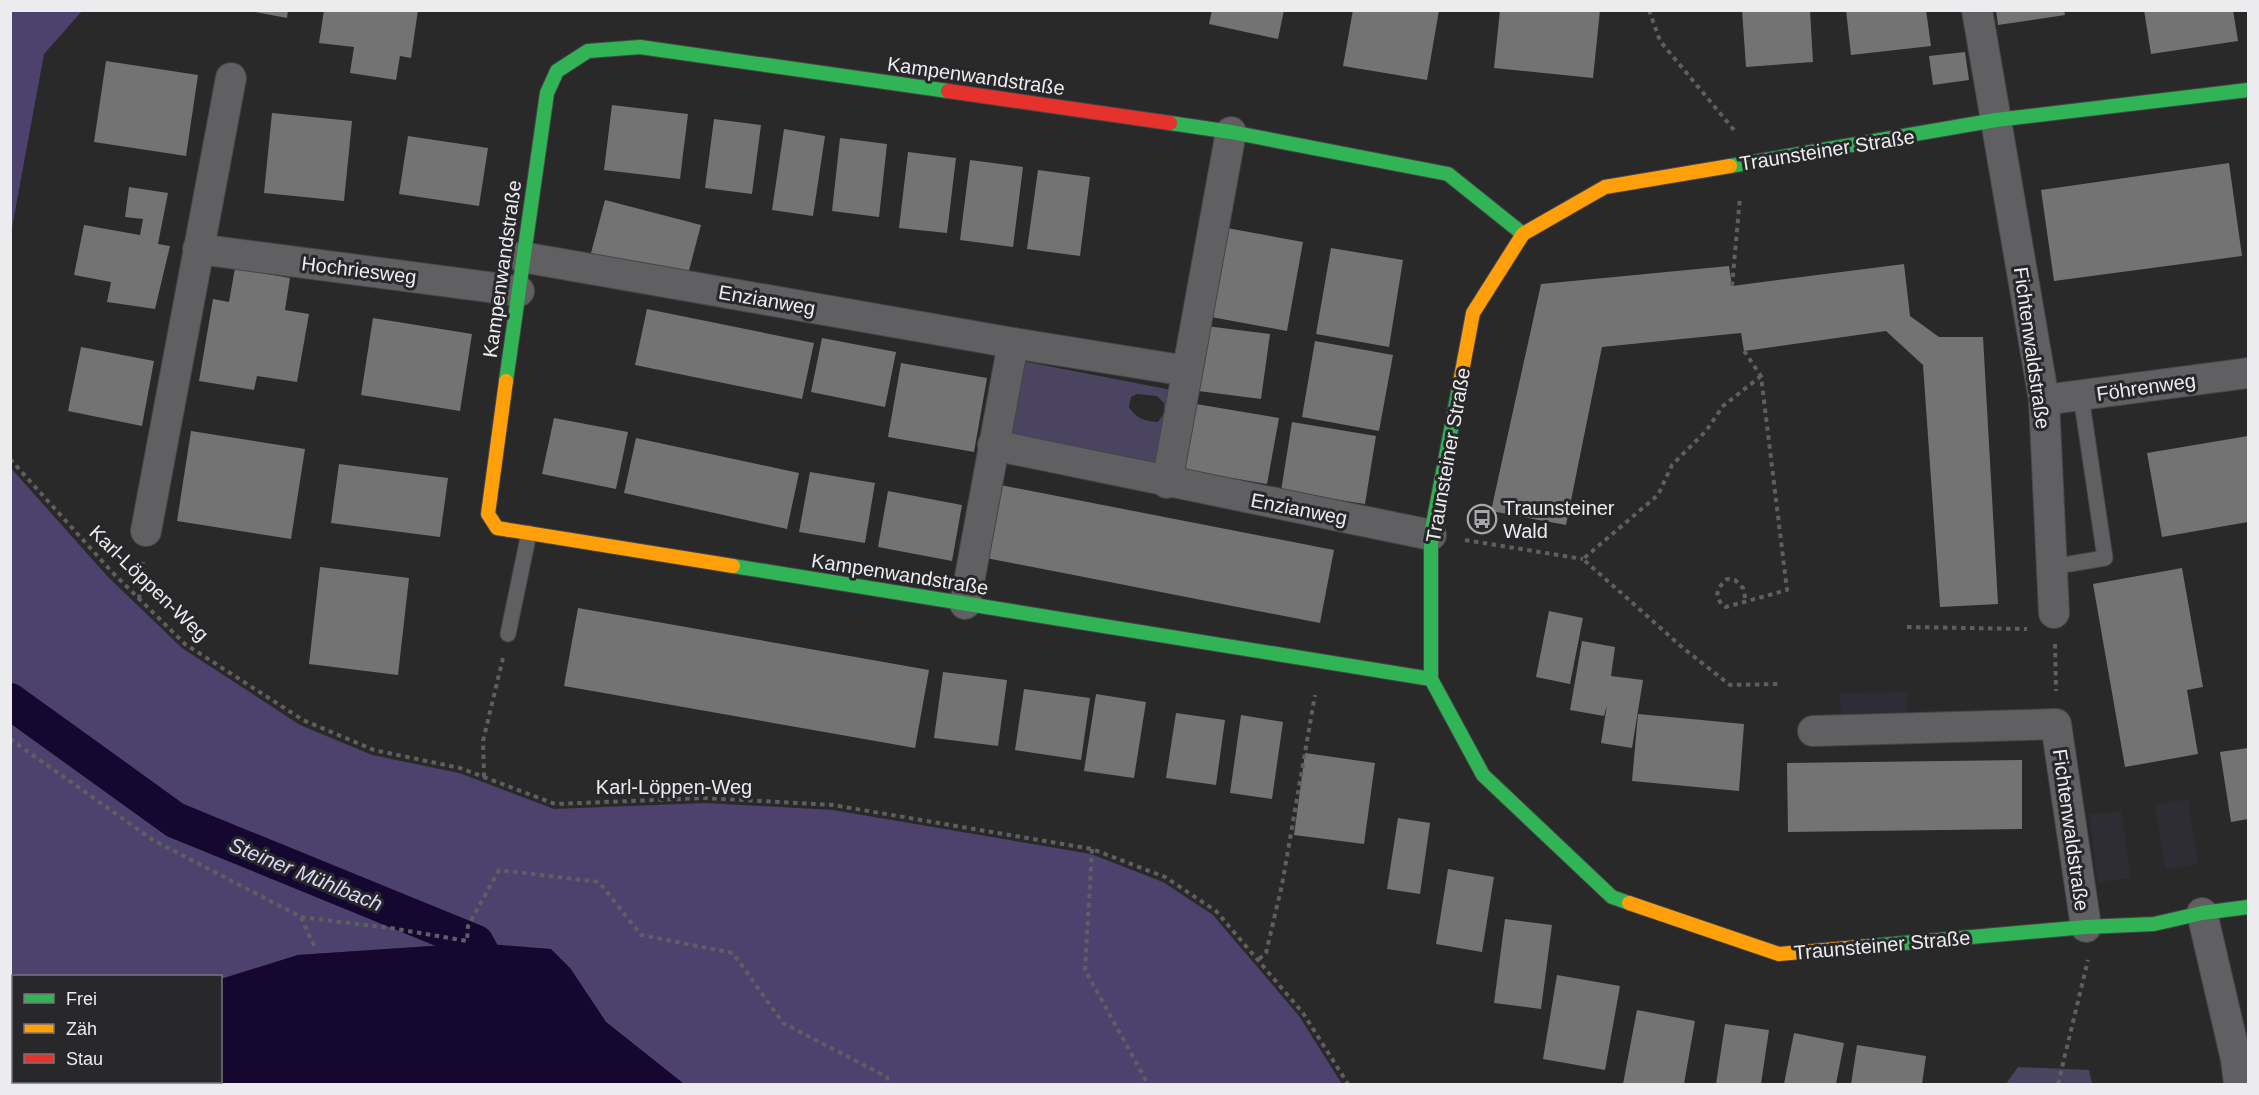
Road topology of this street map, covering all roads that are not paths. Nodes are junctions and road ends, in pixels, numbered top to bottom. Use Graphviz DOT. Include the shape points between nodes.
graph roads {
  1 [pos="1977,10"];
  2 [pos="231,78"];
  3 [pos="2248,90"];
  4 [pos="1996,120"];
  5 [pos="1231,132"];
  6 [pos="1523,234"];
  7 [pos="198,249"];
  8 [pos="522,257"];
  9 [pos="519,291"];
  10 [pos="1013,343"];
  11 [pos="1187,370"];
  12 [pos="2248,373"];
  13 [pos="2081,396"];
  14 [pos="2044,400"];
  15 [pos="993,445"];
  16 [pos="1167,483"];
  17 [pos="146,531"];
  18 [pos="529,533"];
  19 [pos="1431,534"];
  20 [pos="2052,567"];
  21 [pos="965,604"];
  22 [pos="2054,621"];
  23 [pos="508,634"];
  24 [pos="1431,679"];
  25 [pos="1814,731"];
  26 [pos="2248,907"];
  27 [pos="2202,913"];
  28 [pos="2091,926"];
  29 [pos="2239,1084"];
  1 -- 4 [label="street"];
  2 -- 7 [label="street"];
  3 -- 4 [label="street, Traunsteiner Straße"];
  4 -- 6 [label="street, Traunsteiner Straße" via="1605,187"];
  4 -- 14 [label="street, Fichtenwaldstraße"];
  5 -- 6 [label="street, Kampenwandstraße" via="1448,174"];
  5 -- 8 [label="street, Kampenwandstraße" via="640,47 588,51 557,70 547,93"];
  5 -- 11 [label="street"];
  6 -- 19 [label="street, Traunsteiner Straße" via="1473,313"];
  7 -- 9 [label="street, Hochriesweg"];
  7 -- 17 [label="street"];
  8 -- 9 [label="street, Kampenwandstraße"];
  8 -- 10 [label="street, Enzianweg"];
  9 -- 18 [label="street, Kampenwandstraße" via="488,513 498,528"];
  10 -- 11 [label="street, Enzianweg"];
  10 -- 15 [label="street"];
  11 -- 16 [label="street"];
  12 -- 13 [label="street, Föhrenweg"];
  13 -- 14 [label="street, Föhrenweg"];
  13 -- 20 [label="lane" via="2105,558"];
  14 -- 20 [label="street, Fichtenwaldstraße"];
  15 -- 16 [label="street, Enzianweg"];
  15 -- 21 [label="street"];
  16 -- 19 [label="street, Enzianweg"];
  18 -- 21 [label="street, Kampenwandstraße"];
  18 -- 23 [label="lane"];
  19 -- 24 [label="street, Traunsteiner Straße"];
  20 -- 22 [label="street, Fichtenwaldstraße"];
  21 -- 24 [label="street, Kampenwandstraße"];
  24 -- 28 [label="street, Traunsteiner Straße" via="1483,775 1612,897 1779,954"];
  25 -- 28 [label="street, Fichtenwaldstraße" via="2056,724"];
  26 -- 27 [label="street, Traunsteiner Straße"];
  27 -- 28 [label="street, Traunsteiner Straße" via="2154,924"];
  27 -- 29 [label="street"];
}
